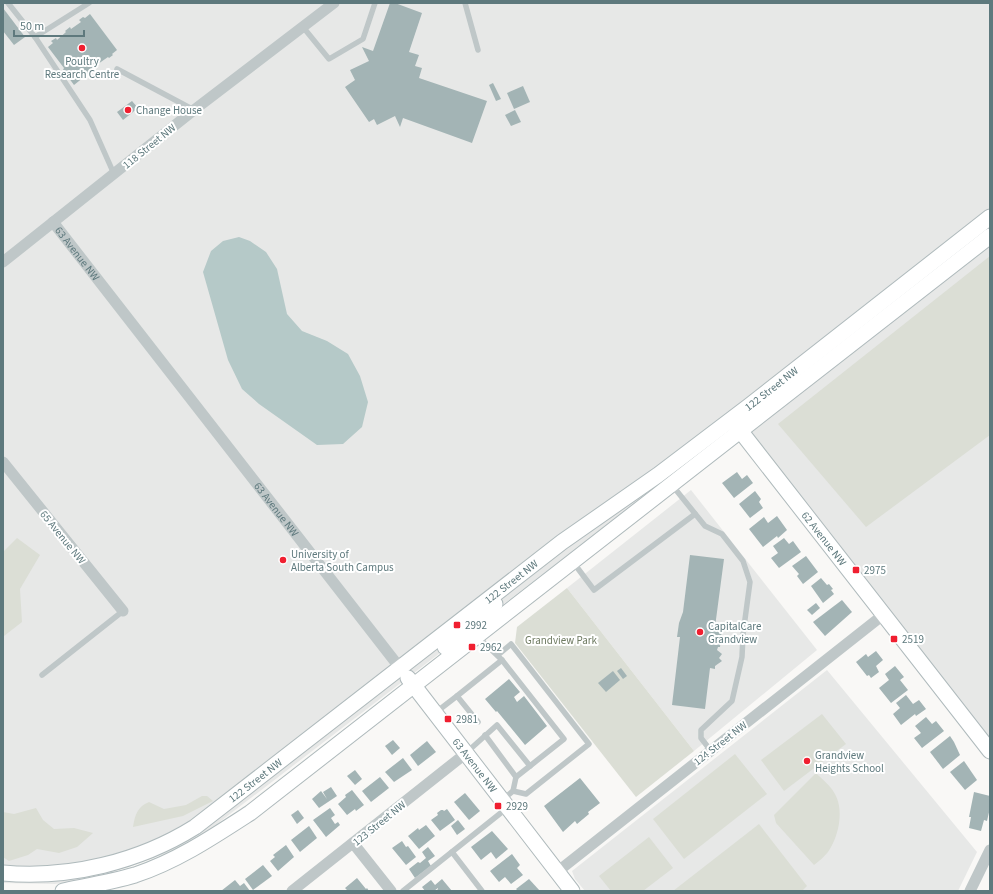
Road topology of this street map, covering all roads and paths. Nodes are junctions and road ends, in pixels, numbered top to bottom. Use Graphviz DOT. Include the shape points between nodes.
graph roads {
  1 [pos="8,3"];
  2 [pos="89,3"];
  3 [pos="376,3"];
  4 [pos="465,3"];
  5 [pos="329,5"];
  6 [pos="303,27"];
  7 [pos="35,38"];
  8 [pos="478,50"];
  9 [pos="117,69"];
  10 [pos="194,110"];
  11 [pos="114,175"];
  12 [pos="990,217"];
  13 [pos="53,222"];
  14 [pos="990,236"];
  15 [pos="3,262"];
  16 [pos="736,425"];
  17 [pos="3,462"];
  18 [pos="671,484"];
  19 [pos="695,514"];
  20 [pos="572,561"];
  21 [pos="532,565"];
  22 [pos="123,611"];
  23 [pos="883,615"];
  24 [pos="476,636"];
  25 [pos="500,657"];
  26 [pos="400,668"];
  27 [pos="42,675"];
  28 [pos="413,685"];
  29 [pos="457,696"];
  30 [pos="434,713"];
  31 [pos="478,722"];
  32 [pos="485,736"];
  33 [pos="711,751"];
  34 [pos="990,751"];
  35 [pos="465,754"];
  36 [pos="530,766"];
  37 [pos="516,776"];
  38 [pos="507,800"];
  39 [pos="353,843"];
  40 [pos="452,852"];
  41 [pos="989,855"];
  42 [pos="557,872"];
  43 [pos="3,873"];
  44 [pos="63,891"];
  45 [pos="292,891"];
  46 [pos="391,891"];
  47 [pos="403,891"];
  48 [pos="482,891"];
  49 [pos="572,891"];
  50 [pos="970,891"];
  1 -- 7 [label="lane"];
  2 -- 7 [label="lane"];
  3 -- 6 [label="lane" via="363,38 329,59"];
  4 -- 8 [label="lane"];
  5 -- 6 [label="street, 118 Street NW"];
  6 -- 10 [label="street, 118 Street NW"];
  7 -- 11 [label="lane" via="90,120"];
  9 -- 10 [label="lane"];
  10 -- 11 [label="street, 118 Street NW"];
  11 -- 13 [label="street, 118 Street NW"];
  12 -- 16 [label="main road, 122 Street NW"];
  13 -- 15 [label="street, 118 Street NW"];
  13 -- 26 [label="street, 63 Avenue NW"];
  14 -- 16 [label="main road, 122 Street NW"];
  16 -- 18 [label="main road, 122 Street NW"];
  16 -- 21 [label="main road, 122 Street NW" via="570,535"];
  16 -- 23 [label="main road, 62 Avenue NW"];
  17 -- 22 [label="street, 65 Avenue NW"];
  18 -- 19 [label="lane"];
  18 -- 20 [label="main road, 122 Street NW"];
  19 -- 20 [label="lane" via="594,590"];
  19 -- 33 [label="lane" via="705,526 722,534 743,561 750,582 742,657 732,701 701,730 701,738"];
  20 -- 24 [label="main road, 122 Street NW"];
  21 -- 26 [label="main road, 122 Street NW"];
  21 -- 28 [label="main road" via="482,617 418,669 412,677"];
  22 -- 27 [label="lane"];
  23 -- 33 [label="street, 124 Street NW"];
  23 -- 34 [label="main road, 62 Avenue NW"];
  24 -- 25 [label="lane"];
  24 -- 28 [label="main road, 122 Street NW"];
  25 -- 29 [label="lane"];
  25 -- 36 [label="lane" via="564,739"];
  25 -- 38 [label="lane" via="511,644 589,744 526,794"];
  26 -- 28 [label="main road, 63 Avenue NW"];
  26 -- 43 [label="main road, 122 Street NW" via="205,820 172,841 127,859 88,868 54,873"];
  28 -- 30 [label="main road, 63 Avenue NW"];
  28 -- 44 [label="main road, 122 Street NW" via="250,813 205,843 171,861 136,874"];
  29 -- 30 [label="lane"];
  29 -- 31 [label="lane"];
  30 -- 35 [label="main road, 63 Avenue NW"];
  32 -- 35 [label="lane"];
  32 -- 36 [label="lane" via="497,725"];
  32 -- 37 [label="lane"];
  33 -- 42 [label="street, 124 Street NW"];
  35 -- 38 [label="main road, 63 Avenue NW"];
  35 -- 39 [label="street, 123 Street NW"];
  36 -- 37 [label="lane"];
  37 -- 38 [label="lane"];
  38 -- 40 [label="lane"];
  38 -- 42 [label="main road, 63 Avenue NW"];
  39 -- 45 [label="street, 123 Street NW"];
  39 -- 46 [label="street"];
  40 -- 47 [label="lane"];
  40 -- 48 [label="lane"];
  41 -- 50 [label="street"];
  42 -- 49 [label="main road, 63 Avenue NW"];
}
